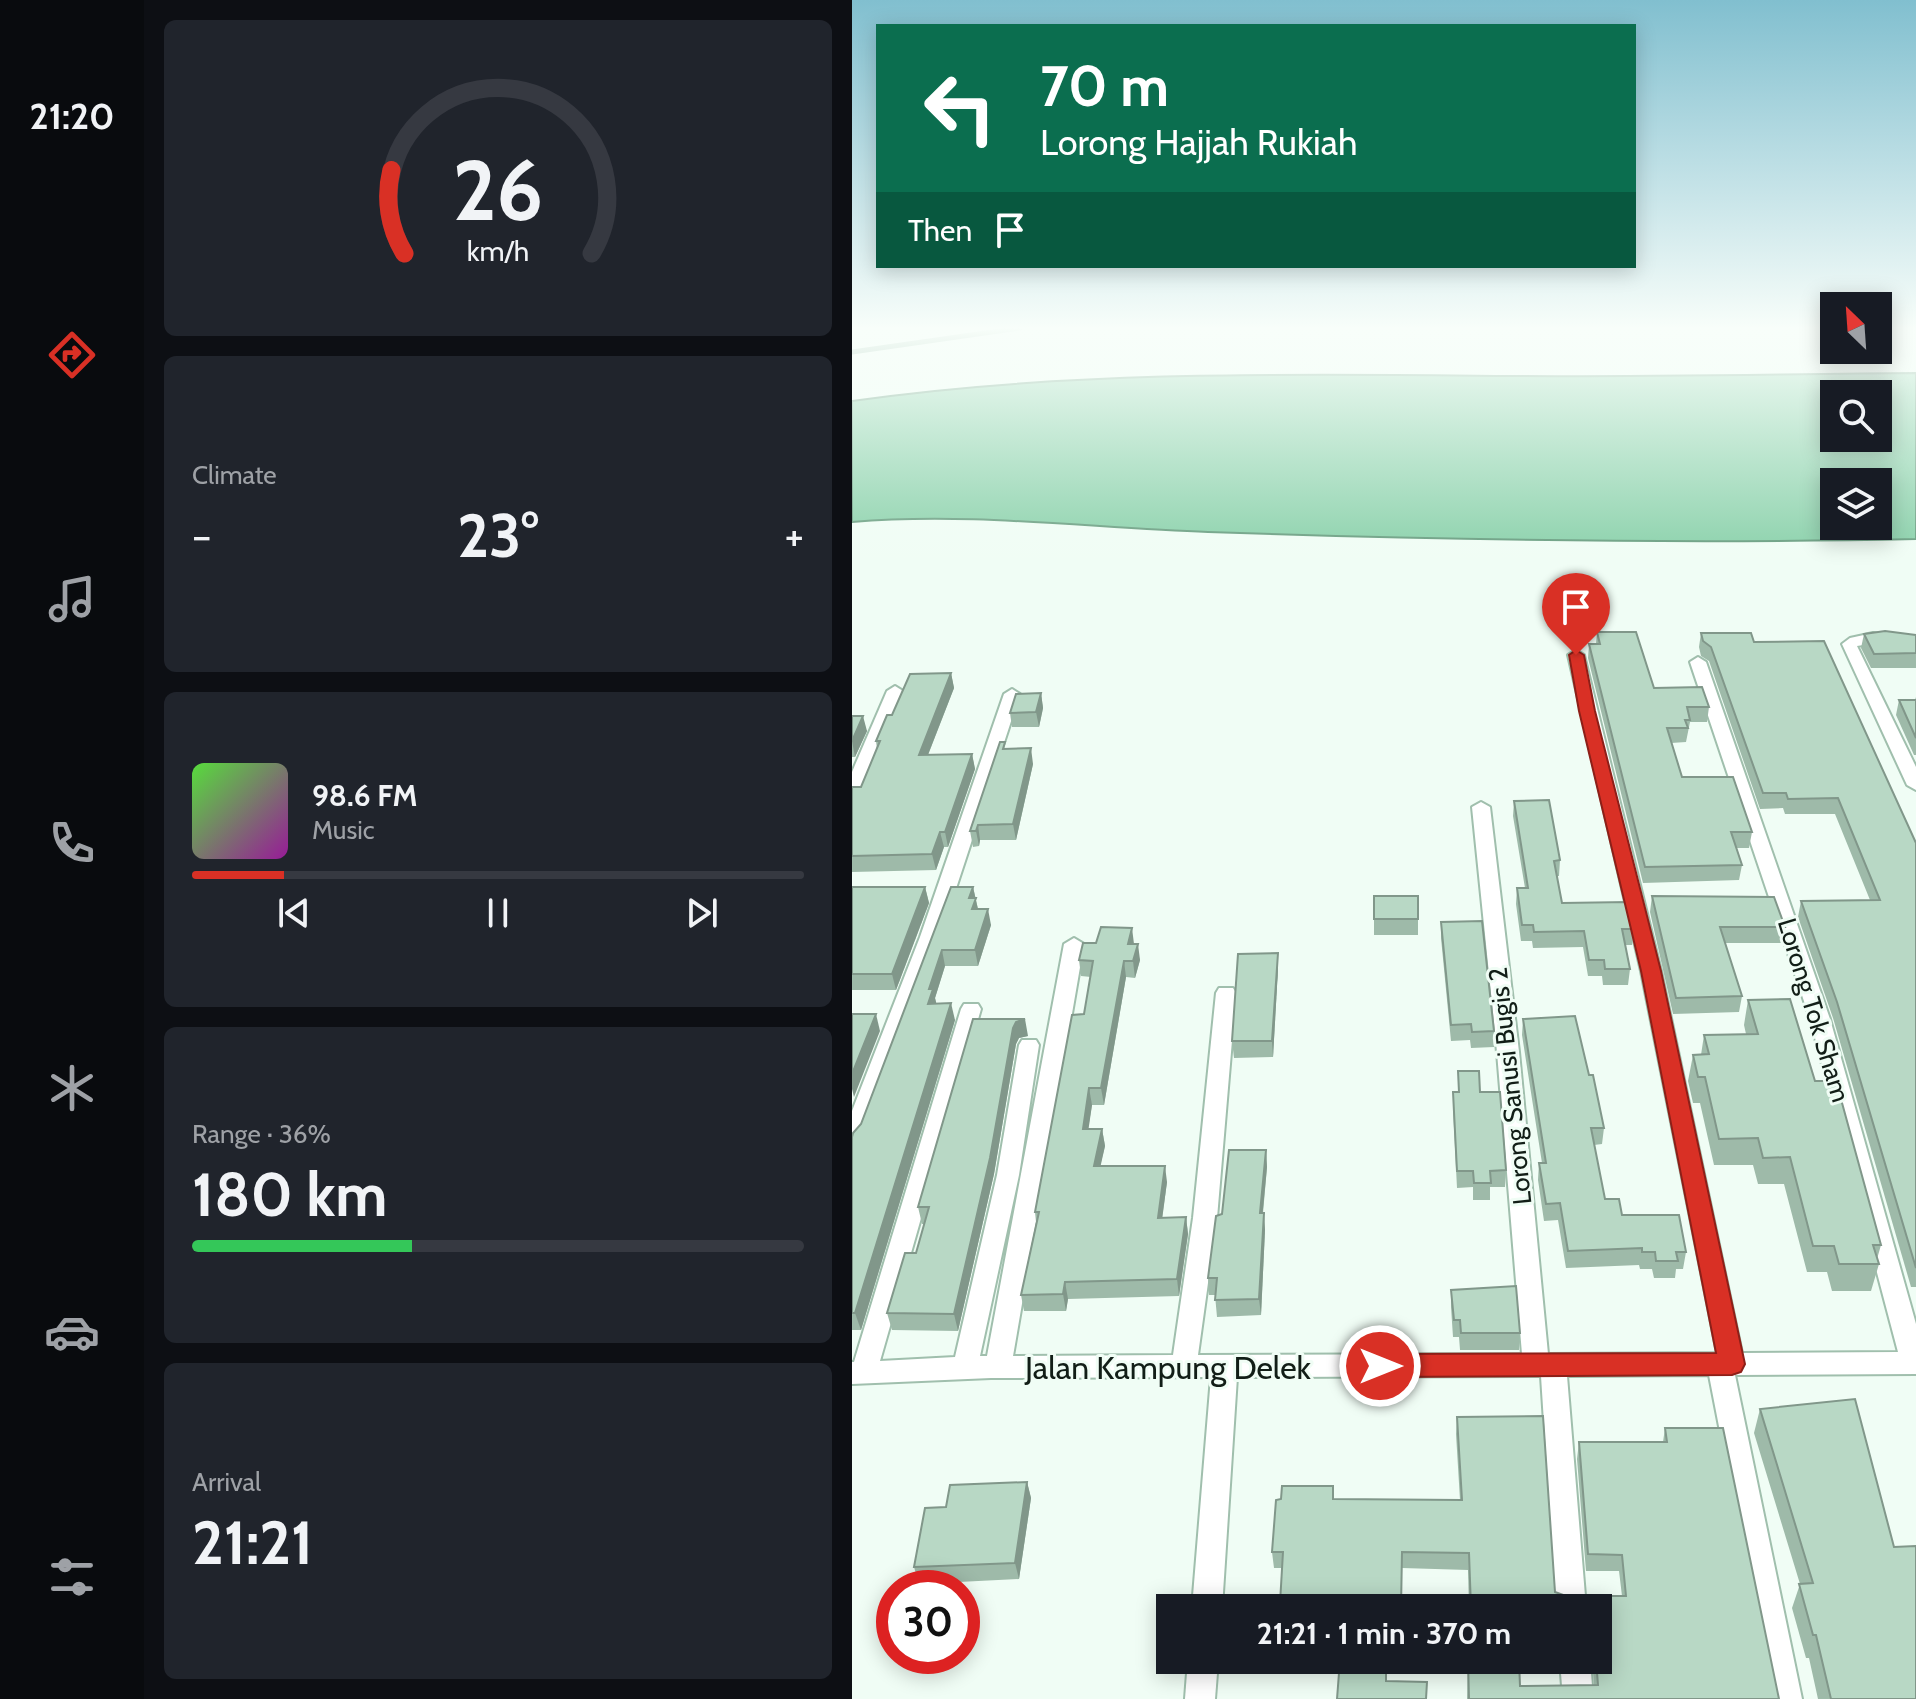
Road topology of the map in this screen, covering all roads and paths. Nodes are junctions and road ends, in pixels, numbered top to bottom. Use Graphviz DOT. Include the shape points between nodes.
graph roads {
  1 [pos="1916,643"];
  2 [pos="1576,655"];
  3 [pos="1698,662"];
  4 [pos="895,691"];
  5 [pos="1012,694"];
  6 [pos="1916,785"];
  7 [pos="852,792"];
  8 [pos="1481,807"];
  9 [pos="1074,944"];
  10 [pos="1226,993"];
  11 [pos="971,1009"];
  12 [pos="1029,1045"];
  13 [pos="852,1140"];
  14 [pos="1915,1363"];
  15 [pos="1726,1364"];
  16 [pos="1544,1365"];
  17 [pos="1184,1366"];
  18 [pos="1225,1366"];
  19 [pos="998,1367"];
  20 [pos="965,1368"];
  21 [pos="858,1373"];
  22 [pos="1208,1594"];
  23 [pos="1569,1594"];
  24 [pos="1202,1674"];
  25 [pos="1576,1674"];
  26 [pos="1200,1699"];
  27 [pos="1578,1699"];
  28 [pos="1787,1699"];
  1 -- 6 [label="street" via="1905,638 1849,644"];
  2 -- 15 [label="street" via="1651,971"];
  3 -- 14 [label="street, Lorong Tok Sham" via="1820,1019"];
  4 -- 7 [label="street"];
  5 -- 13 [label="street" via="930,937"];
  8 -- 16 [label="street, Lorong Sanusi Bugis 2"];
  9 -- 19 [label="street"];
  10 -- 17 [label="street" via="1205,1218"];
  11 -- 21 [label="street"];
  12 -- 20 [label="street" via="1008,1175"];
  14 -- 15 [label="street, Jalan Kampung Delek"];
  15 -- 16 [label="street, Jalan Kampung Delek"];
  15 -- 28 [label="street"];
  16 -- 18 [label="street, Jalan Kampung Delek"];
  16 -- 23 [label="street, Lorong Sanusi Bugis 2"];
  17 -- 18 [label="street, Jalan Kampung Delek"];
  17 -- 19 [label="street, Jalan Kampung Delek"];
  18 -- 22 [label="street"];
  19 -- 20 [label="street, Jalan Kampung Delek"];
  20 -- 21 [label="street, Jalan Kampung Delek"];
  24 -- 26 [label="street"];
  25 -- 27 [label="street"];
}
